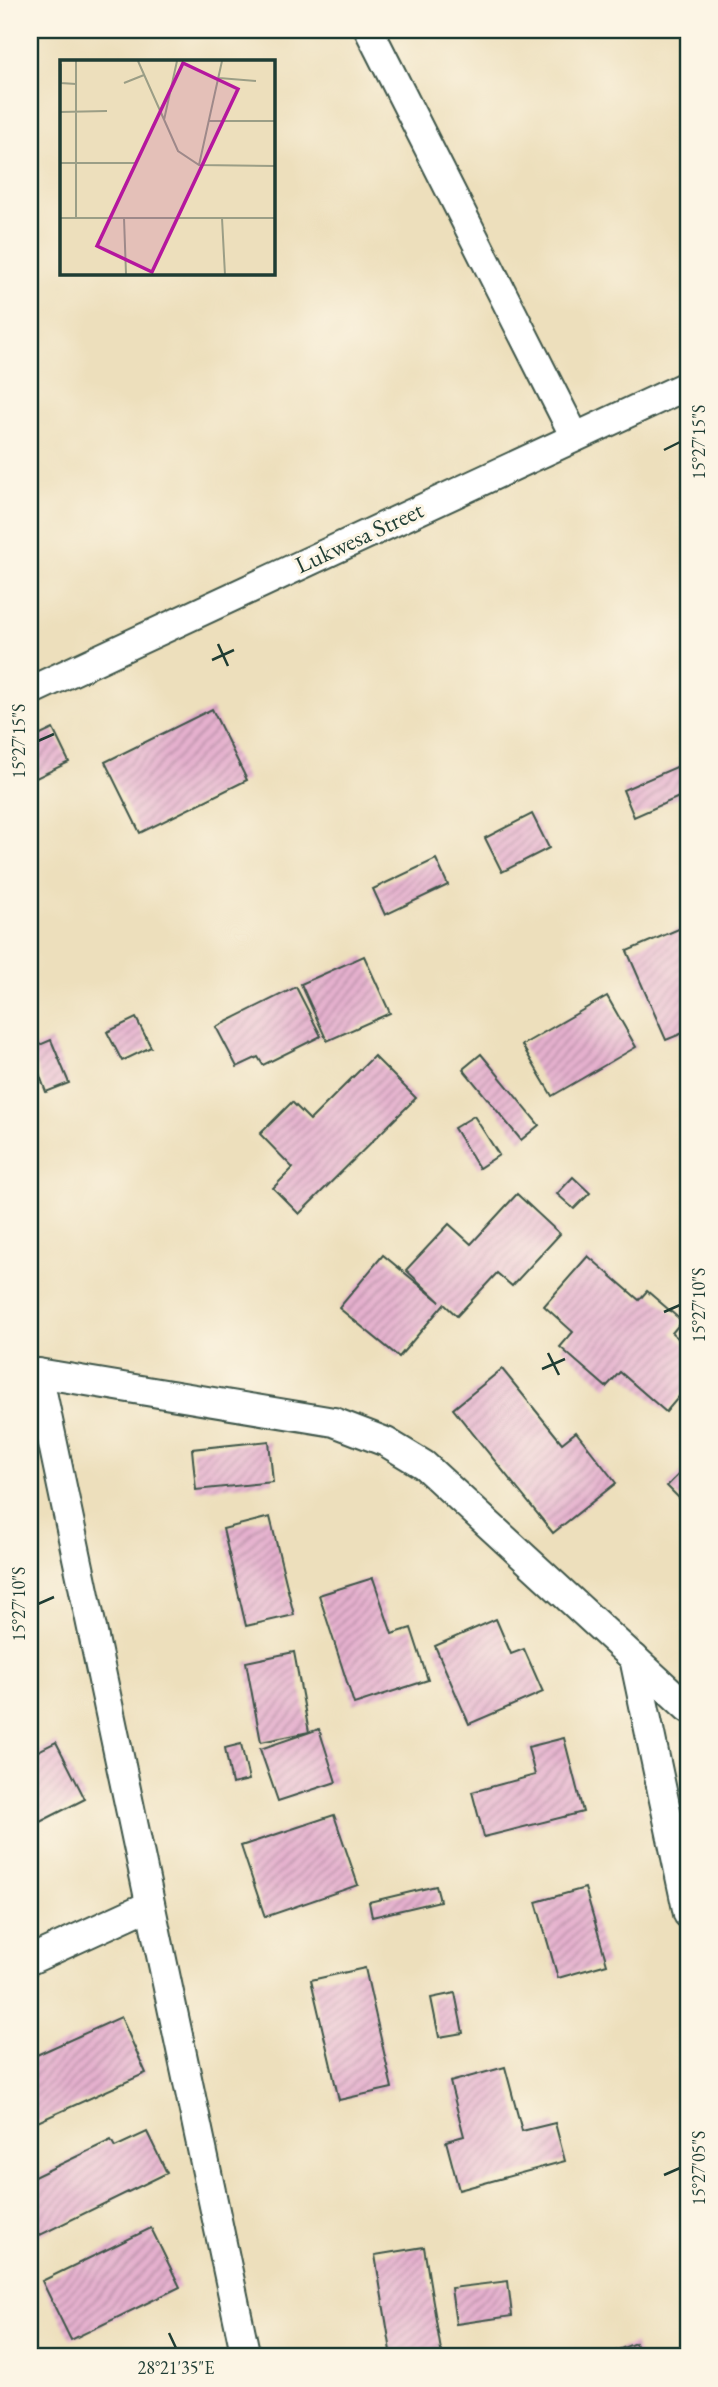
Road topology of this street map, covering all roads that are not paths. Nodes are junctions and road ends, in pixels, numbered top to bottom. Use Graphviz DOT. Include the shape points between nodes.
graph roads {
  1 [pos="369,30"];
  2 [pos="688,385"];
  3 [pos="575,437"];
  4 [pos="30,691"];
  5 [pos="34,1375"];
  6 [pos="634,1658"];
  7 [pos="688,1708"];
  8 [pos="150,1905"];
  9 [pos="688,1914"];
  10 [pos="30,1960"];
  11 [pos="246,2357"];
  1 -- 3 [label="street"];
  2 -- 3 [label="street, Lukwesa Street"];
  3 -- 4 [label="street, Lukwesa Street"];
  5 -- 6 [label="street" via="334,1422 386,1442 424,1465"];
  5 -- 8 [label="street"];
  6 -- 7 [label="street"];
  6 -- 9 [label="street"];
  8 -- 10 [label="street"];
  8 -- 11 [label="street"];
}
